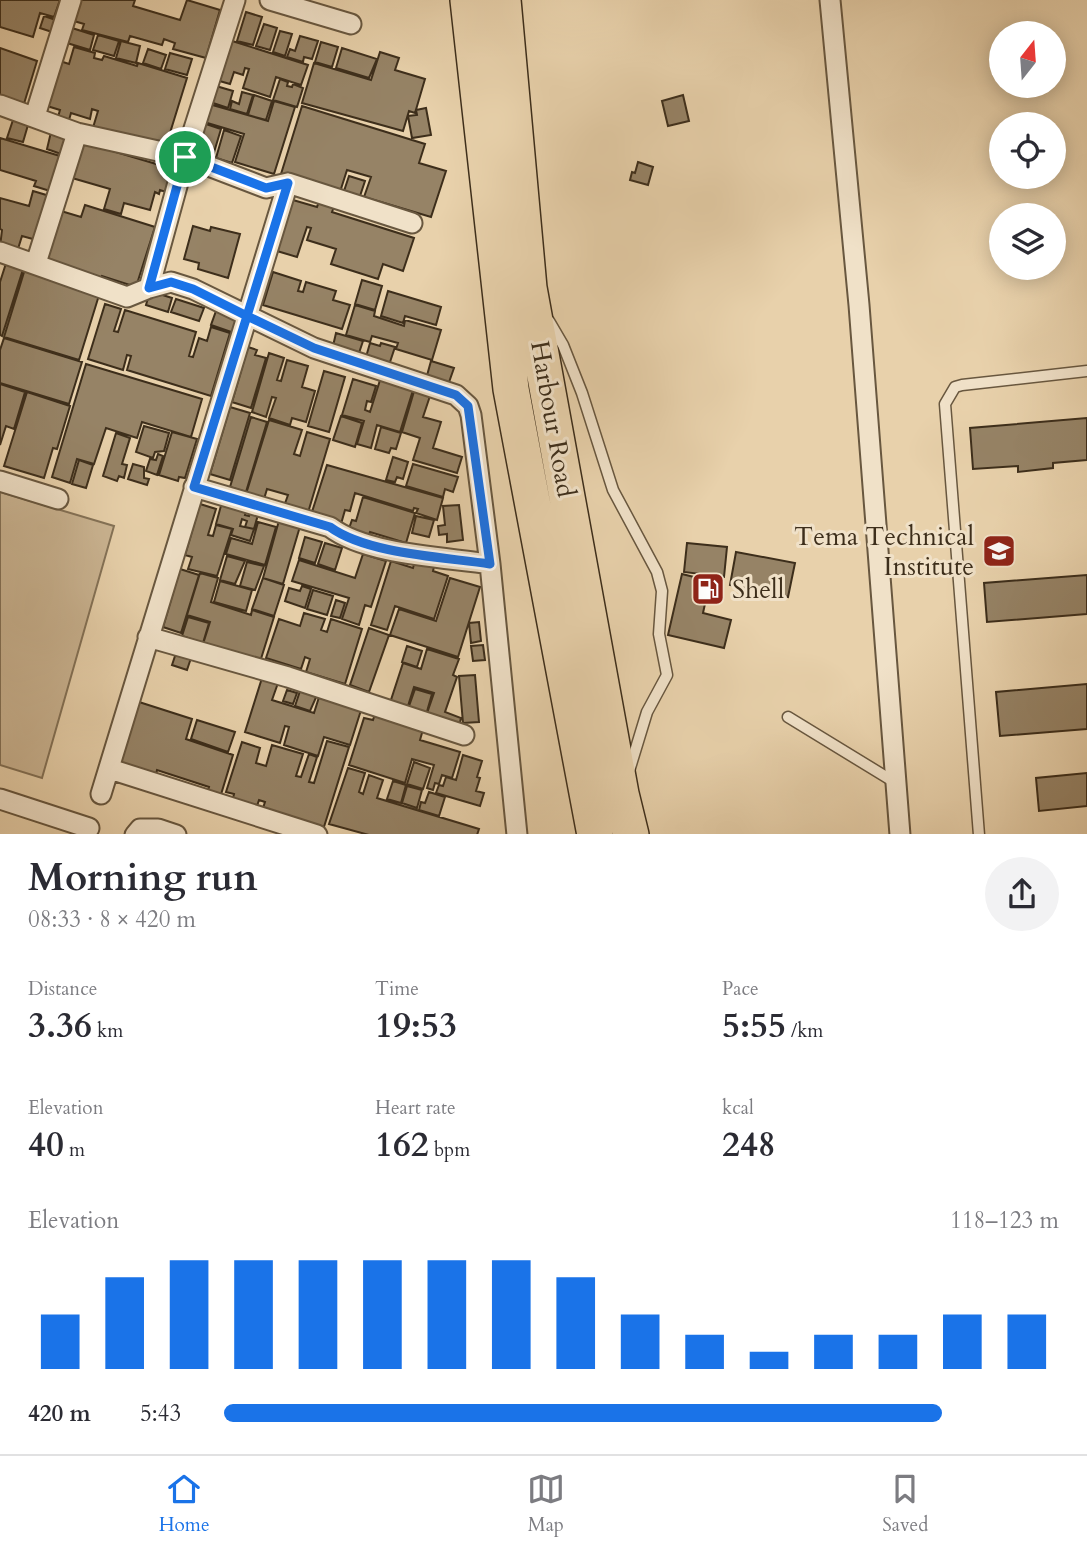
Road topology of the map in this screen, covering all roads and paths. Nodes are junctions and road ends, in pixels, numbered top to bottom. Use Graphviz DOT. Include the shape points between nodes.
graph roads {
  1 [pos="71,0"];
  2 [pos="234,0"];
  3 [pos="271,0"];
  4 [pos="468,0"];
  5 [pos="503,0"];
  6 [pos="830,0"];
  7 [pos="351,24"];
  8 [pos="0,105"];
  9 [pos="35,116"];
  10 [pos="77,133"];
  11 [pos="185,157"];
  12 [pos="288,183"];
  13 [pos="412,223"];
  14 [pos="0,252"];
  15 [pos="36,263"];
  16 [pos="149,288"];
  17 [pos="530,288"];
  18 [pos="247,316"];
  19 [pos="1087,371"];
  20 [pos="0,481"];
  21 [pos="194,487"];
  22 [pos="58,499"];
  23 [pos="490,564"];
  24 [pos="148,636"];
  25 [pos="788,717"];
  26 [pos="464,734"];
  27 [pos="110,769"];
  28 [pos="896,783"];
  29 [pos="102,794"];
  30 [pos="621,794"];
  31 [pos="0,799"];
  32 [pos="89,828"];
  33 [pos="136,834"];
  34 [pos="173,834"];
  35 [pos="314,834"];
  36 [pos="517,834"];
  37 [pos="596,834"];
  38 [pos="631,834"];
  39 [pos="900,834"];
  40 [pos="979,834"];
  1 -- 9 [label="street"];
  2 -- 11 [label="street"];
  3 -- 7 [label="street"];
  4 -- 37 [label="highway, Harbour Road" via="512,389"];
  5 -- 17 [label="highway, Harbour Road"];
  6 -- 28 [label="street"];
  8 -- 9 [label="street"];
  9 -- 10 [label="street"];
  10 -- 11 [label="street"];
  10 -- 15 [label="street"];
  11 -- 12 [label="street" via="266,188"];
  11 -- 16 [label="street"];
  12 -- 13 [label="street"];
  12 -- 18 [label="street"];
  14 -- 15 [label="street"];
  15 -- 16 [label="street" via="127,296"];
  16 -- 18 [label="street" via="171,282"];
  17 -- 30 [label="highway, Harbour Road"];
  17 -- 30 [label="lane" via="563,345 613,490 657,572 662,592 659,634 667,675 647,712"];
  18 -- 21 [label="street"];
  18 -- 23 [label="street" via="314,348 462,399 471,415"];
  19 -- 40 [label="lane" via="962,385 955,387 945,404"];
  20 -- 22 [label="street"];
  21 -- 23 [label="street" via="330,527 342,536 380,548"];
  21 -- 24 [label="street"];
  23 -- 36 [label="street"];
  24 -- 26 [label="street"];
  24 -- 27 [label="street"];
  25 -- 28 [label="lane"];
  27 -- 29 [label="street"];
  27 -- 35 [label="street"];
  28 -- 39 [label="street"];
  30 -- 38 [label="highway, Harbour Road"];
  31 -- 32 [label="street"];
  33 -- 34 [label="street" via="140,829 158,829"];
}
